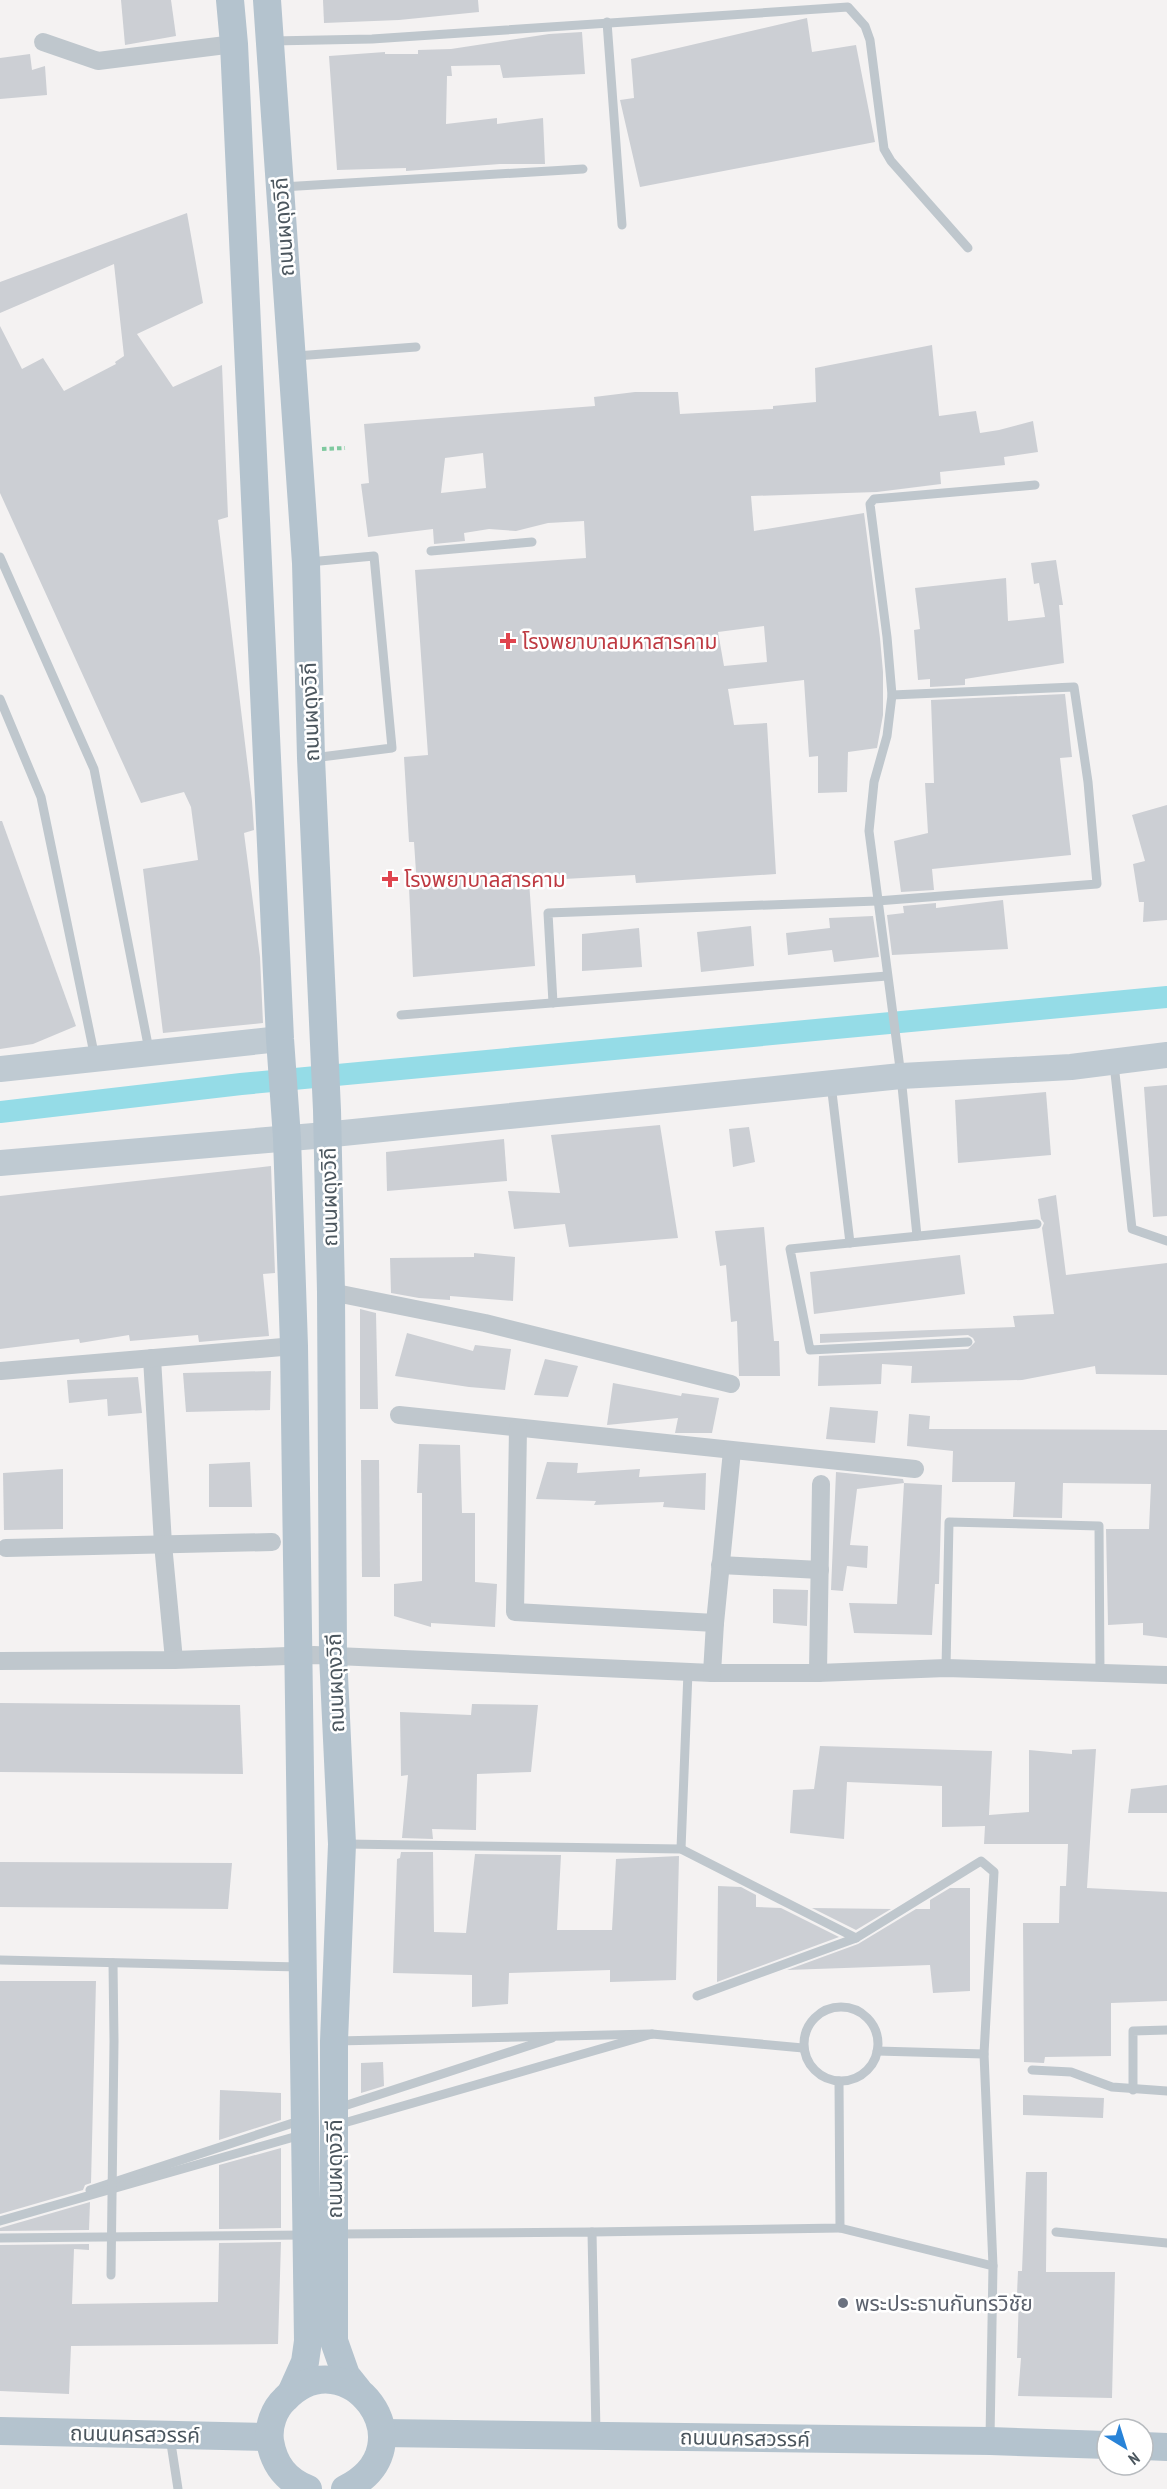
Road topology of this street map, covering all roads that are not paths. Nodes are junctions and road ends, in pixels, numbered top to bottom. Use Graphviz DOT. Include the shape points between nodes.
graph roads {
  1 [pos="230,0"];
  2 [pos="267,0"];
  3 [pos="608,22"];
  4 [pos="270,41"];
  5 [pos="43,42"];
  6 [pos="234,44"];
  7 [pos="583,169"];
  8 [pos="280,187"];
  9 [pos="622,225"];
  10 [pos="968,248"];
  11 [pos="416,347"];
  12 [pos="292,356"];
  13 [pos="1035,485"];
  14 [pos="532,542"];
  15 [pos="431,551"];
  16 [pos="0,557"];
  17 [pos="306,563"];
  18 [pos="892,695"];
  19 [pos="0,699"];
  20 [pos="310,758"];
  21 [pos="877,902"];
  22 [pos="888,981"];
  23 [pos="553,1003"];
  24 [pos="401,1015"];
  25 [pos="150,1052"];
  26 [pos="281,1052"];
  27 [pos="1167,1055"];
  28 [pos="95,1058"];
  29 [pos="1114,1062"];
  30 [pos="900,1066"];
  31 [pos="0,1069"];
  32 [pos="831,1083"];
  33 [pos="327,1123"];
  34 [pos="286,1126"];
  35 [pos="0,1163"];
  36 [pos="1036,1224"];
  37 [pos="917,1236"];
  38 [pos="1167,1241"];
  39 [pos="850,1243"];
  40 [pos="331,1292"];
  41 [pos="968,1342"];
  42 [pos="294,1346"];
  43 [pos="152,1358"];
  44 [pos="1,1371"];
  45 [pos="731,1384"];
  46 [pos="399,1415"];
  47 [pos="518,1428"];
  48 [pos="732,1451"];
  49 [pos="915,1469"];
  50 [pos="821,1484"];
  51 [pos="272,1542"];
  52 [pos="163,1544"];
  53 [pos="6,1548"];
  54 [pos="720,1565"];
  55 [pos="820,1570"];
  56 [pos="714,1623"];
  57 [pos="298,1655"];
  58 [pos="333,1655"];
  59 [pos="174,1660"];
  60 [pos="0,1661"];
  61 [pos="946,1668"];
  62 [pos="688,1672"];
  63 [pos="1100,1672"];
  64 [pos="712,1673"];
  65 [pos="818,1673"];
  66 [pos="1167,1675"];
  67 [pos="342,1844"];
  68 [pos="681,1849"];
  69 [pos="856,1938"];
  70 [pos="0,1960"];
  71 [pos="113,1963"];
  72 [pos="302,1967"];
  73 [pos="697,1996"];
  74 [pos="1167,2030"];
  75 [pos="652,2034"];
  76 [pos="552,2038"];
  77 [pos="334,2041"];
  78 [pos="803,2048"];
  79 [pos="877,2051"];
  80 [pos="984,2054"];
  81 [pos="1032,2070"];
  82 [pos="839,2082"];
  83 [pos="1133,2090"];
  84 [pos="1167,2091"];
  85 [pos="327,2112"];
  86 [pos="315,2115"];
  87 [pos="0,2220"];
  88 [pos="840,2228"];
  89 [pos="592,2232"];
  90 [pos="1056,2232"];
  91 [pos="0,2238"];
  92 [pos="1167,2243"];
  93 [pos="993,2266"];
  94 [pos="111,2275"];
  95 [pos="358,2390"];
  96 [pos="292,2391"];
  97 [pos="0,2431"];
  98 [pos="382,2433"];
  99 [pos="169,2435"];
  100 [pos="596,2436"];
  101 [pos="269,2437"];
  102 [pos="990,2441"];
  103 [pos="1095,2445"];
  104 [pos="178,2489"];
  105 [pos="308,2489"];
  106 [pos="345,2489"];
  1 -- 6 [label="main road, ถนนผดุงวิถี"];
  2 -- 4 [label="main road, ถนนผดุงวิถี"];
  3 -- 4 [label="lane" via="372,39"];
  3 -- 9 [label="lane"];
  3 -- 10 [label="lane" via="848,7 865,26 870,40 884,149"];
  4 -- 8 [label="main road, ถนนผดุงวิถี"];
  5 -- 6 [label="street" via="98,61"];
  6 -- 26 [label="main road, ถนนผดุงวิถี"];
  7 -- 8 [label="lane"];
  8 -- 12 [label="main road, ถนนผดุงวิถี"];
  11 -- 12 [label="lane"];
  12 -- 17 [label="main road, ถนนผดุงวิถี"];
  13 -- 18 [label="lane" via="874,499 870,504"];
  14 -- 15 [label="lane"];
  16 -- 25 [label="lane" via="94,769"];
  17 -- 20 [label="main road, ถนนผดุงวิถี"];
  17 -- 20 [label="lane" via="374,556 392,748"];
  18 -- 21 [label="lane" via="887,736 874,782 869,831"];
  18 -- 21 [label="lane" via="1074,687 1097,884"];
  19 -- 28 [label="lane" via="41,797"];
  20 -- 33 [label="main road, ถนนผดุงวิถี"];
  21 -- 22 [label="lane"];
  21 -- 23 [label="lane" via="548,913"];
  22 -- 23 [label="lane"];
  22 -- 30 [label="lane"];
  23 -- 24 [label="lane"];
  25 -- 26 [label="street"];
  25 -- 28 [label="street"];
  26 -- 34 [label="main road, ถนนผดุงวิถี"];
  27 -- 29 [label="street"];
  28 -- 31 [label="street"];
  29 -- 30 [label="street" via="1071,1067"];
  29 -- 38 [label="lane" via="1132,1229"];
  30 -- 32 [label="street"];
  30 -- 37 [label="lane"];
  32 -- 33 [label="street"];
  32 -- 39 [label="lane"];
  33 -- 34 [label="street"];
  33 -- 40 [label="main road, ถนนผดุงวิถี"];
  34 -- 35 [label="street"];
  34 -- 42 [label="main road, ถนนผดุงวิถี"];
  36 -- 37 [label="lane"];
  37 -- 39 [label="lane"];
  39 -- 41 [label="lane" via="790,1249 810,1350"];
  40 -- 45 [label="street" via="485,1323"];
  40 -- 58 [label="main road, ถนนผดุงวิถี"];
  42 -- 43 [label="street"];
  42 -- 57 [label="main road, ถนนผดุงวิถี"];
  43 -- 44 [label="street"];
  43 -- 52 [label="street"];
  46 -- 47 [label="street"];
  47 -- 48 [label="street"];
  47 -- 56 [label="street" via="515,1612"];
  48 -- 49 [label="street"];
  48 -- 54 [label="street"];
  50 -- 55 [label="street"];
  51 -- 52 [label="street"];
  52 -- 53 [label="street"];
  52 -- 59 [label="street"];
  54 -- 55 [label="street"];
  54 -- 56 [label="street"];
  55 -- 65 [label="street"];
  56 -- 64 [label="street"];
  57 -- 58 [label="street"];
  57 -- 59 [label="street"];
  57 -- 72 [label="main road, ถนนผดุงวิถี"];
  58 -- 62 [label="street"];
  58 -- 67 [label="main road, ถนนผดุงวิถี"];
  59 -- 60 [label="street"];
  61 -- 63 [label="street"];
  61 -- 63 [label="lane" via="949,1522 1099,1526"];
  61 -- 65 [label="street"];
  62 -- 64 [label="street"];
  62 -- 68 [label="lane"];
  63 -- 66 [label="street"];
  64 -- 65 [label="street"];
  67 -- 68 [label="lane"];
  67 -- 77 [label="main road, ถนนผดุงวิถี"];
  68 -- 69 [label="lane"];
  69 -- 73 [label="lane"];
  69 -- 80 [label="lane" via="981,1861 994,1872"];
  70 -- 71 [label="lane"];
  71 -- 72 [label="lane"];
  71 -- 94 [label="lane"];
  72 -- 96 [label="main road, ถนนผดุงวิถี" via="308,2341 305,2362"];
  74 -- 83 [label="lane" via="1133,2031"];
  75 -- 76 [label="lane"];
  75 -- 78 [label="lane"];
  75 -- 87 [label="lane"];
  76 -- 77 [label="lane"];
  76 -- 85 [label="lane"];
  77 -- 95 [label="main road, ถนนผดุงวิถี" via="334,2341 346,2375"];
  78 -- 79 [label="lane" via="807,2027 814,2018 843,2007 854,2009 870,2021 876,2030"];
  78 -- 82 [label="lane" via="819,2075"];
  79 -- 80 [label="lane"];
  79 -- 82 [label="lane" via="868,2070 859,2077"];
  80 -- 93 [label="lane"];
  81 -- 83 [label="lane" via="1071,2072"];
  82 -- 88 [label="lane"];
  83 -- 84 [label="lane"];
  86 -- 87 [label="lane"];
  88 -- 89 [label="lane"];
  88 -- 93 [label="lane"];
  89 -- 91 [label="lane"];
  89 -- 100 [label="lane"];
  90 -- 92 [label="lane"];
  93 -- 102 [label="lane"];
  95 -- 96 [label="main road" via="342,2382 325,2380"];
  95 -- 98 [label="main road, ถนนผดุงวิถี" via="371,2402"];
  96 -- 101 [label="main road, ถนนผดุงวิถี" via="272,2420"];
  97 -- 99 [label="main road, ถนนนครสวรรค์"];
  98 -- 100 [label="main road, ถนนนครสวรรค์"];
  98 -- 106 [label="main road" via="372,2467"];
  99 -- 101 [label="main road, ถนนนครสวรรค์"];
  99 -- 104 [label="lane"];
  100 -- 102 [label="main road, ถนนนครสวรรค์"];
  101 -- 105 [label="main road" via="282,2471 295,2484"];
  102 -- 103 [label="main road, ถนนนครสวรรค์"];
}
